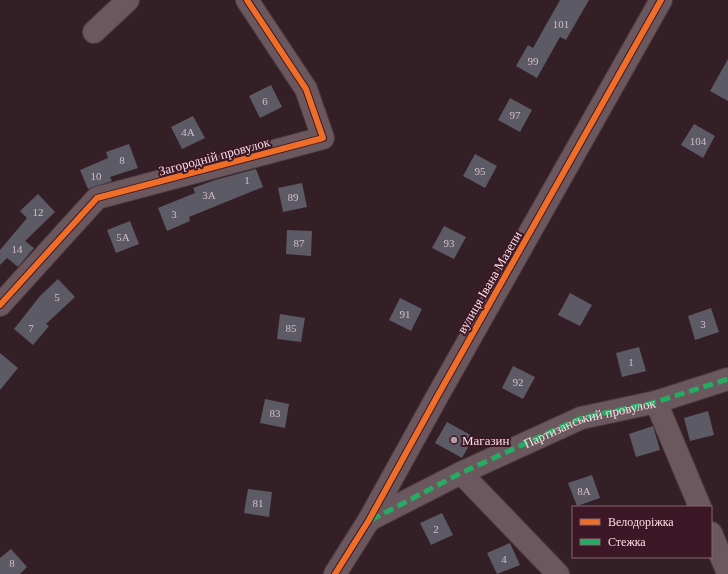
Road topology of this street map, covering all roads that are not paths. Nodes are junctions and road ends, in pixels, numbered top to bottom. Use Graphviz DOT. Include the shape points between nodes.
graph roads {
  1 [pos="128,0"];
  2 [pos="247,0"];
  3 [pos="661,0"];
  4 [pos="94,32"];
  5 [pos="0,305"];
  6 [pos="728,378"];
  7 [pos="656,402"];
  8 [pos="461,473"];
  9 [pos="700,506"];
  10 [pos="369,520"];
  11 [pos="712,535"];
  12 [pos="728,573"];
  13 [pos="335,574"];
  14 [pos="558,574"];
  1 -- 4 [label="street"];
  2 -- 5 [label="street, Загородній провулок" via="306,89 323,138 97,198"];
  3 -- 10 [label="street, вулиця Івана Мазепи"];
  6 -- 7 [label="street, Партизанський провулок"];
  7 -- 8 [label="street, Партизанський провулок" via="581,418"];
  7 -- 9 [label="street"];
  8 -- 10 [label="street, Партизанський провулок"];
  8 -- 14 [label="street"];
  10 -- 13 [label="street, вулиця Івана Мазепи"];
  11 -- 12 [label="street"];
}
